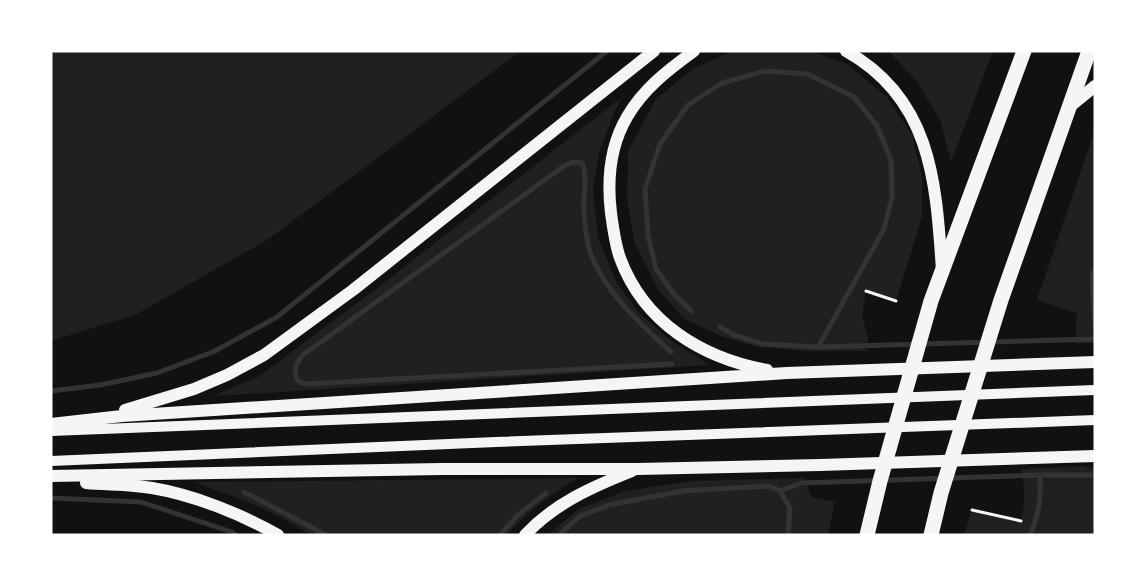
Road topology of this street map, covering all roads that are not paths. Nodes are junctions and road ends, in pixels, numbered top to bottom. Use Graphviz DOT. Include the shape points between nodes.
graph roads {
  1 [pos="654,51"];
  2 [pos="694,51"];
  3 [pos="846,51"];
  4 [pos="1024,51"];
  5 [pos="1089,51"];
  6 [pos="1095,86"];
  7 [pos="1068,108"];
  8 [pos="942,272"];
  9 [pos="1095,362"];
  10 [pos="787,373"];
  11 [pos="1095,390"];
  12 [pos="51,418"];
  13 [pos="1095,420"];
  14 [pos="51,424"];
  15 [pos="51,431"];
  16 [pos="1093,455"];
  17 [pos="51,461"];
  18 [pos="638,469"];
  19 [pos="51,478"];
  20 [pos="278,535"];
  21 [pos="525,535"];
  22 [pos="867,535"];
  23 [pos="931,535"];
  1 -- 12 [label="main road" via="353,290 264,355 227,375 162,400 124,410"];
  2 -- 10 [label="main road" via="668,69 645,92 626,118 613,148 610,204 619,256 630,280 646,302 679,335 712,354 747,366"];
  3 -- 8 [label="main road" via="890,84 921,136 938,206"];
  4 -- 8 [label="highway"];
  5 -- 7 [label="highway"];
  6 -- 7 [label="main road"];
  7 -- 23 [label="highway" via="1002,300"];
  8 -- 22 [label="highway" via="931,301"];
  9 -- 10 [label="main road"];
  10 -- 14 [label="main road" via="122,416"];
  11 -- 15 [label="main road"];
  13 -- 17 [label="main road"];
  16 -- 18 [label="main road"];
  18 -- 19 [label="main road" via="451,469"];
  18 -- 21 [label="main road" via="568,499"];
  19 -- 20 [label="main road" via="152,488 227,510"];
}
